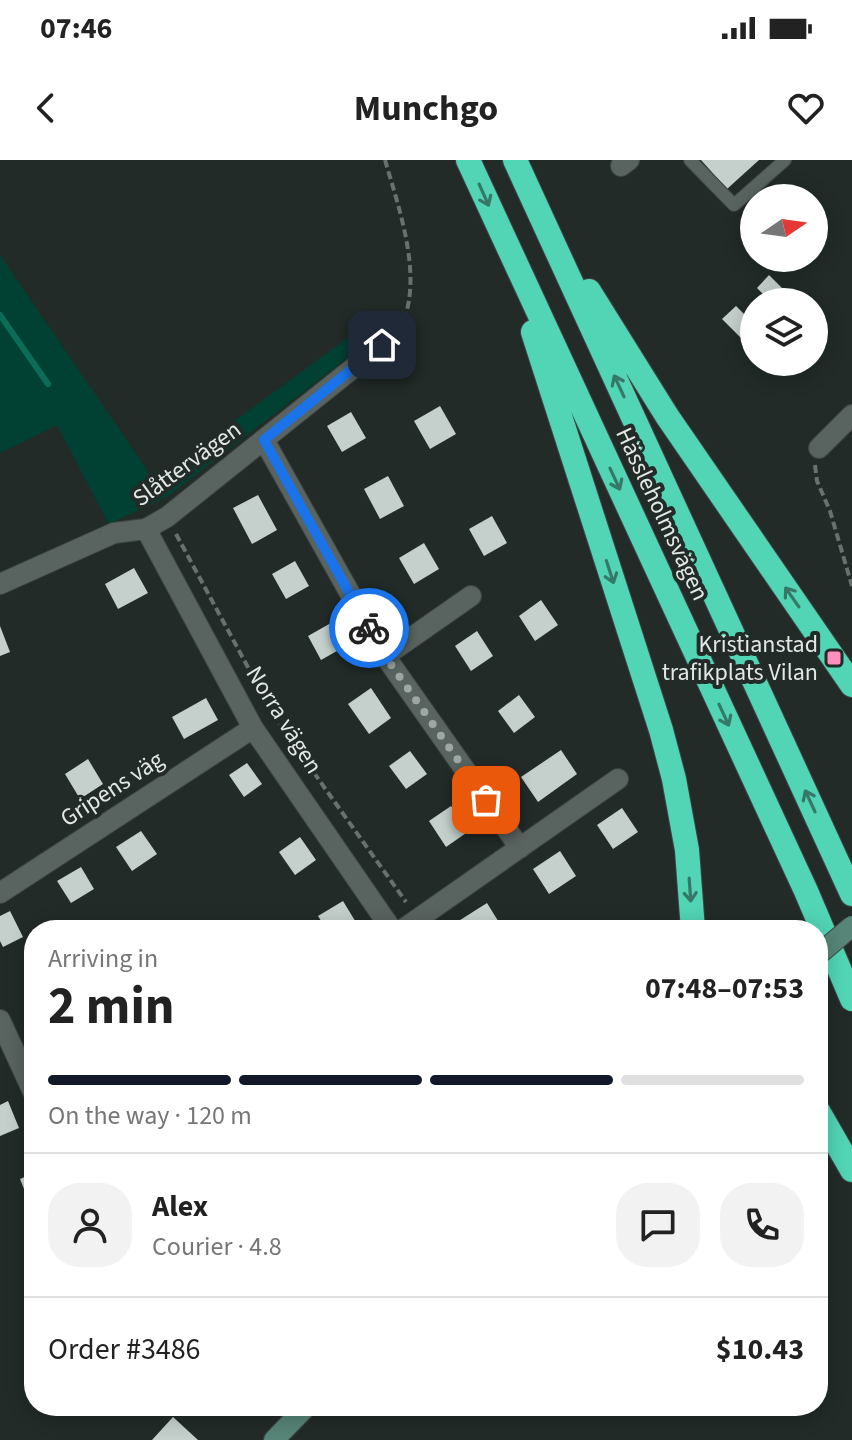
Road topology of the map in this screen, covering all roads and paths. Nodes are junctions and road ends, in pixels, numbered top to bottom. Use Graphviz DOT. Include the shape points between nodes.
graph roads {
  1 [pos="385,160"];
  2 [pos="468,160"];
  3 [pos="515,160"];
  4 [pos="690,160"];
  5 [pos="785,160"];
  6 [pos="534,201"];
  7 [pos="500,231"];
  8 [pos="382,345"];
  9 [pos="852,415"];
  10 [pos="264,440"];
  11 [pos="819,448"];
  12 [pos="167,517"];
  13 [pos="146,529"];
  14 [pos="0,584"];
  15 [pos="852,586"];
  16 [pos="471,596"];
  17 [pos="385,656"];
  18 [pos="852,685"];
  19 [pos="253,728"];
  20 [pos="618,779"];
  21 [pos="520,848"];
  22 [pos="847,882"];
  23 [pos="0,893"];
  24 [pos="385,920"];
  25 [pos="407,920"];
  26 [pos="416,920"];
  27 [pos="692,920"];
  28 [pos="818,920"];
  29 [pos="852,926"];
  30 [pos="828,943"];
  31 [pos="828,946"];
  32 [pos="852,999"];
  33 [pos="0,1020"];
  34 [pos="24,1072"];
  35 [pos="828,1128"];
  36 [pos="852,1170"];
  37 [pos="297,1416"];
  38 [pos="274,1440"];
  1 -- 8 [label="path" via="409,258 411,288 403,324"];
  2 -- 7 [label="highway, Hässleholmsvägen, one-way"];
  3 -- 6 [label="highway, Hässleholmsvägen"];
  4 -- 5 [label="lane" via="734,205"];
  18 -- 6 [label="highway, one-way" via="667,416"];
  22 -- 6 [label="highway, Hässleholmsvägen, one-way"];
  7 -- 27 [label="highway, one-way" via="661,730 687,850"];
  7 -- 28 [label="highway, Hässleholmsvägen, one-way"];
  8 -- 10 [label="street, Slåttervägen"];
  9 -- 11 [label="street"];
  10 -- 12 [label="street, Slåttervägen"];
  10 -- 17 [label="street"];
  11 -- 15 [label="path" via="817,481"];
  12 -- 13 [label="street, Slåttervägen"];
  12 -- 25 [label="path" via="277,721"];
  13 -- 14 [label="street, Slåttervägen" via="114,533"];
  13 -- 19 [label="street, Norra vägen"];
  16 -- 17 [label="street"];
  17 -- 21 [label="street"];
  19 -- 23 [label="street, Gripens väg"];
  19 -- 24 [label="street, Norra vägen"];
  20 -- 21 [label="street"];
  21 -- 26 [label="street"];
  29 -- 31 [label="street, bridge"];
  30 -- 32 [label="highway, Hässleholmsvägen, one-way"];
  33 -- 34 [label="street"];
  35 -- 36 [label="highway"];
  37 -- 38 [label="street"];
}
